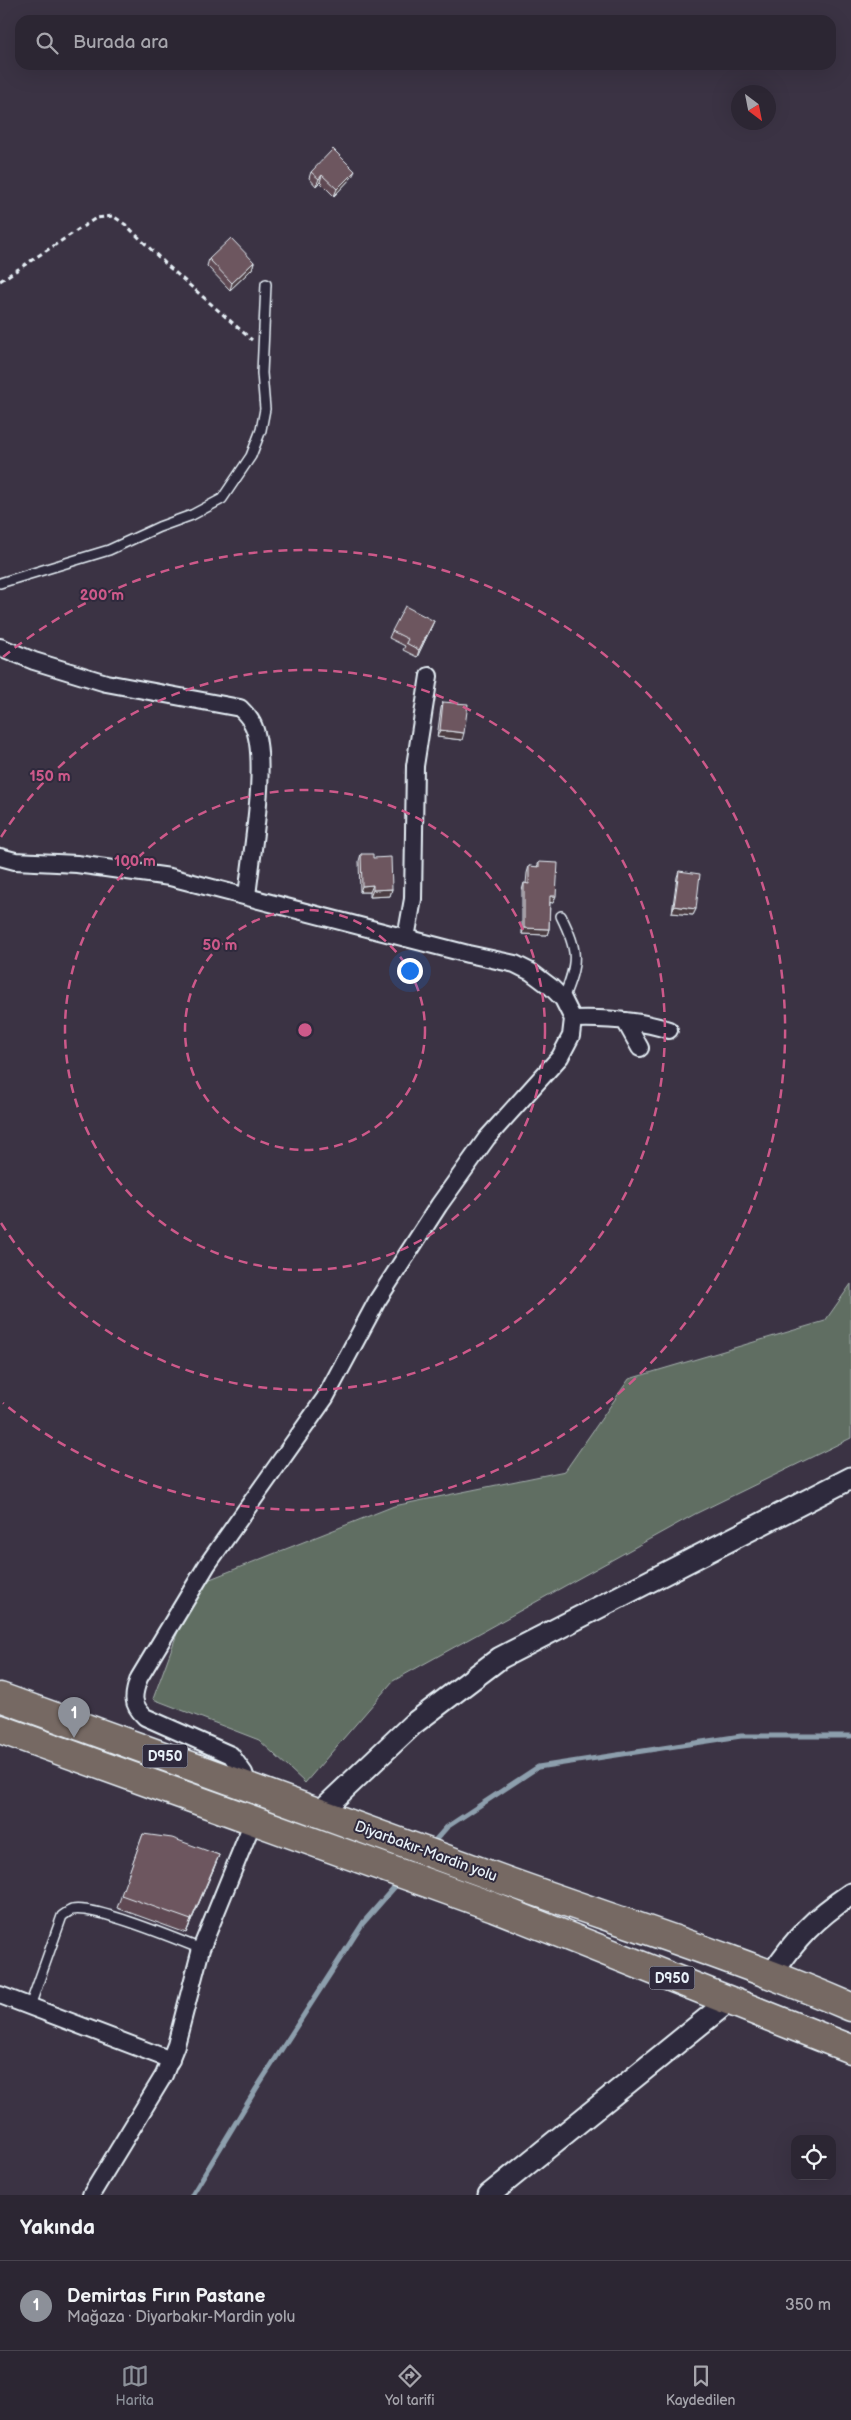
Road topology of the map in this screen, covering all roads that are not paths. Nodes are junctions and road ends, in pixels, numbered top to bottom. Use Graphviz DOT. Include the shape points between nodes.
graph roads {
  1 [pos="266,284"];
  2 [pos="0,583"];
  3 [pos="0,646"];
  4 [pos="428,676"];
  5 [pos="0,857"];
  6 [pos="247,896"];
  7 [pos="561,916"];
  8 [pos="406,938"];
  9 [pos="563,999"];
  10 [pos="573,1019"];
  11 [pos="625,1021"];
  12 [pos="669,1030"];
  13 [pos="640,1048"];
  14 [pos="851,1478"];
  15 [pos="0,1697"];
  16 [pos="0,1729"];
  17 [pos="248,1785"];
  18 [pos="325,1814"];
  19 [pos="254,1819"];
  20 [pos="851,1894"];
  21 [pos="201,1949"];
  22 [pos="772,1974"];
  23 [pos="0,1995"];
  24 [pos="730,2000"];
  25 [pos="30,2006"];
  26 [pos="851,2008"];
  27 [pos="851,2049"];
  28 [pos="171,2060"];
  29 [pos="91,2195"];
  30 [pos="489,2195"];
  1 -- 2 [label="lane" via="262,373 265,409 261,430 251,456 222,499 109,550"];
  3 -- 6 [label="street" via="34,661 106,683 240,708 253,724 259,750 259,790"];
  4 -- 8 [label="street" via="415,766 413,900"];
  5 -- 6 [label="street" via="170,877"];
  6 -- 8 [label="street"];
  7 -- 9 [label="lane" via="574,947 574,970"];
  8 -- 9 [label="street" via="515,964 531,972"];
  9 -- 10 [label="street"];
  10 -- 11 [label="street"];
  10 -- 17 [label="street" via="571,1036 560,1057 487,1138 439,1205 377,1301 325,1398 207,1564 139,1678 133,1698 145,1717 231,1755"];
  11 -- 12 [label="street"];
  11 -- 13 [label="street"];
  14 -- 18 [label="street" via="500,1658 413,1724"];
  15 -- 17 [label="highway, Diyarbakır-Mardin yolu / D950"];
  16 -- 19 [label="highway, Diyarbakır-Mardin yolu"];
  17 -- 18 [label="highway, Diyarbakır-Mardin yolu / D950"];
  18 -- 22 [label="highway, Diyarbakır-Mardin yolu / D950"];
  19 -- 21 [label="street"];
  19 -- 24 [label="highway, Diyarbakır-Mardin yolu / D950" via="494,1907"];
  20 -- 22 [label="street" via="823,1913 792,1944"];
  21 -- 25 [label="lane" via="134,1924 85,1910 71,1910 62,1916"];
  21 -- 28 [label="street"];
  22 -- 26 [label="highway, Diyarbakır-Mardin yolu / D950"];
  23 -- 25 [label="street"];
  24 -- 27 [label="highway, Diyarbakır-Mardin yolu / D950"];
  24 -- 30 [label="street"];
  25 -- 28 [label="street"];
  28 -- 29 [label="street"];
}
